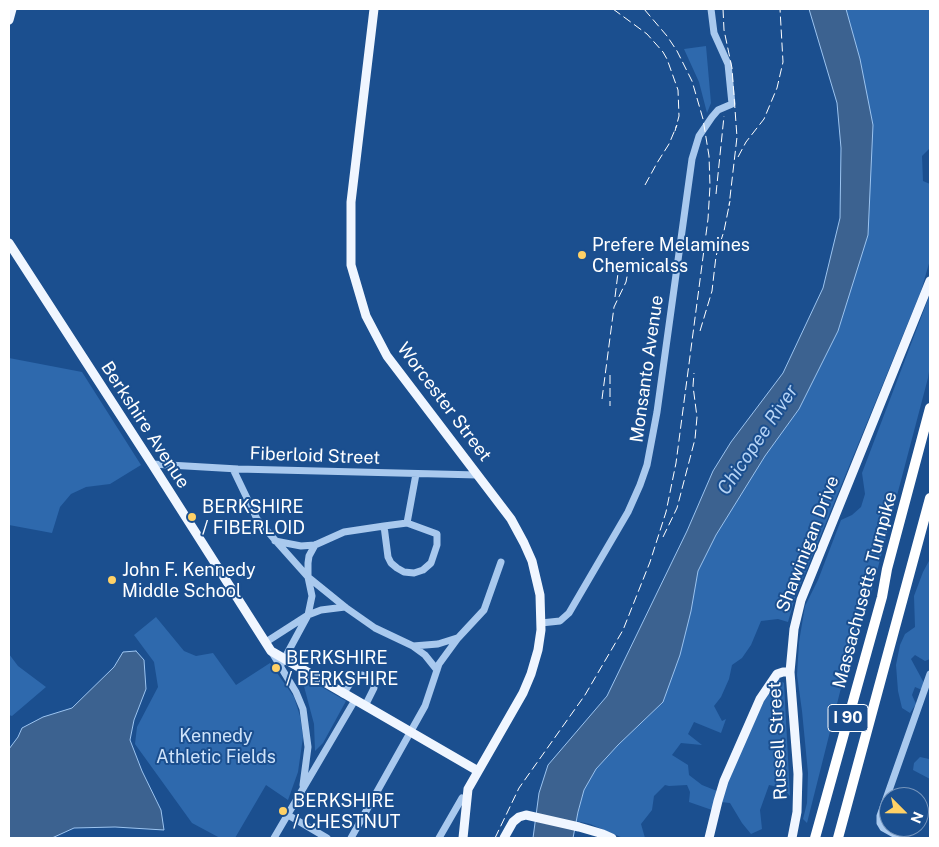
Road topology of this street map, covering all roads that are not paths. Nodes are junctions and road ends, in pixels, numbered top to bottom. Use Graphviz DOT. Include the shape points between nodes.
graph roads {
  1 [pos="12,9"];
  2 [pos="374,9"];
  3 [pos="711,9"];
  4 [pos="9,20"];
  5 [pos="10,250"];
  6 [pos="930,281"];
  7 [pos="930,408"];
  8 [pos="152,464"];
  9 [pos="233,469"];
  10 [pos="416,474"];
  11 [pos="478,475"];
  12 [pos="930,498"];
  13 [pos="407,523"];
  14 [pos="384,526"];
  15 [pos="275,540"];
  16 [pos="315,544"];
  17 [pos="501,562"];
  18 [pos="308,577"];
  19 [pos="345,608"];
  20 [pos="308,615"];
  21 [pos="541,623"];
  22 [pos="458,638"];
  23 [pos="266,642"];
  24 [pos="413,646"];
  25 [pos="282,662"];
  26 [pos="437,670"];
  27 [pos="790,672"];
  28 [pos="930,674"];
  29 [pos="343,694"];
  30 [pos="355,700"];
  31 [pos="365,706"];
  32 [pos="411,732"];
  33 [pos="478,771"];
  34 [pos="302,790"];
  35 [pos="462,798"];
  36 [pos="288,815"];
  37 [pos="274,838"];
  38 [pos="327,838"];
  39 [pos="351,838"];
  40 [pos="439,838"];
  41 [pos="463,838"];
  42 [pos="504,838"];
  43 [pos="612,838"];
  44 [pos="709,838"];
  45 [pos="792,838"];
  46 [pos="814,838"];
  47 [pos="838,838"];
  48 [pos="902,838"];
  1 -- 4 [label="main road"];
  2 -- 11 [label="main road, Worcester Street" via="351,202 352,265 366,316 387,356"];
  3 -- 21 [label="street, Monsanto Avenue" via="714,33 728,64 732,104 718,110 712,117 699,136 692,159 658,412 647,465 628,512 570,613 560,621"];
  5 -- 8 [label="main road, Berkshire Avenue"];
  6 -- 27 [label="main road, Shawinigan Drive" via="801,600 794,629"];
  7 -- 46 [label="highway, Massachusetts Turnpike / I 90" via="882,597"];
  8 -- 9 [label="street, Fiberloid Street"];
  8 -- 23 [label="main road, Berkshire Avenue"];
  9 -- 10 [label="street, Fiberloid Street"];
  9 -- 15 [label="street" via="257,519"];
  10 -- 11 [label="street, Fiberloid Street"];
  10 -- 13 [label="street"];
  11 -- 21 [label="main road, Worcester Street" via="509,516 529,553 539,589"];
  12 -- 47 [label="highway, I 90"];
  13 -- 14 [label="street"];
  13 -- 14 [label="street" via="434,532 438,538 431,563 414,573 404,572 391,563"];
  14 -- 16 [label="street" via="344,532"];
  15 -- 16 [label="street" via="301,546"];
  15 -- 18 [label="street"];
  16 -- 18 [label="street" via="309,556"];
  17 -- 22 [label="street" via="484,610"];
  18 -- 19 [label="street"];
  18 -- 20 [label="street" via="312,596"];
  19 -- 20 [label="street"];
  19 -- 24 [label="street" via="375,628"];
  20 -- 23 [label="street"];
  20 -- 25 [label="street"];
  21 -- 33 [label="main road, Worcester Street" via="538,650 526,686"];
  22 -- 24 [label="street"];
  22 -- 26 [label="street"];
  23 -- 25 [label="main road, Berkshire Avenue"];
  24 -- 26 [label="street"];
  25 -- 29 [label="main road"];
  25 -- 34 [label="street" via="303,709 306,725 308,747"];
  26 -- 32 [label="street" via="425,706"];
  27 -- 44 [label="main road" via="777,674 760,699 724,781"];
  27 -- 45 [label="main road, Russell Street" via="798,774 797,812"];
  28 -- 48 [label="street" via="880,816 883,828"];
  29 -- 30 [label="main road"];
  29 -- 31 [label="street" via="355,676 371,679 374,688"];
  30 -- 31 [label="main road"];
  30 -- 34 [label="street"];
  31 -- 32 [label="main road"];
  32 -- 33 [label="main road"];
  32 -- 39 [label="street"];
  33 -- 41 [label="main road, Worcester Street" via="468,789"];
  34 -- 36 [label="street"];
  35 -- 40 [label="street"];
  36 -- 37 [label="street"];
  36 -- 38 [label="street"];
  42 -- 43 [label="main road" via="517,818 526,815"];
}
